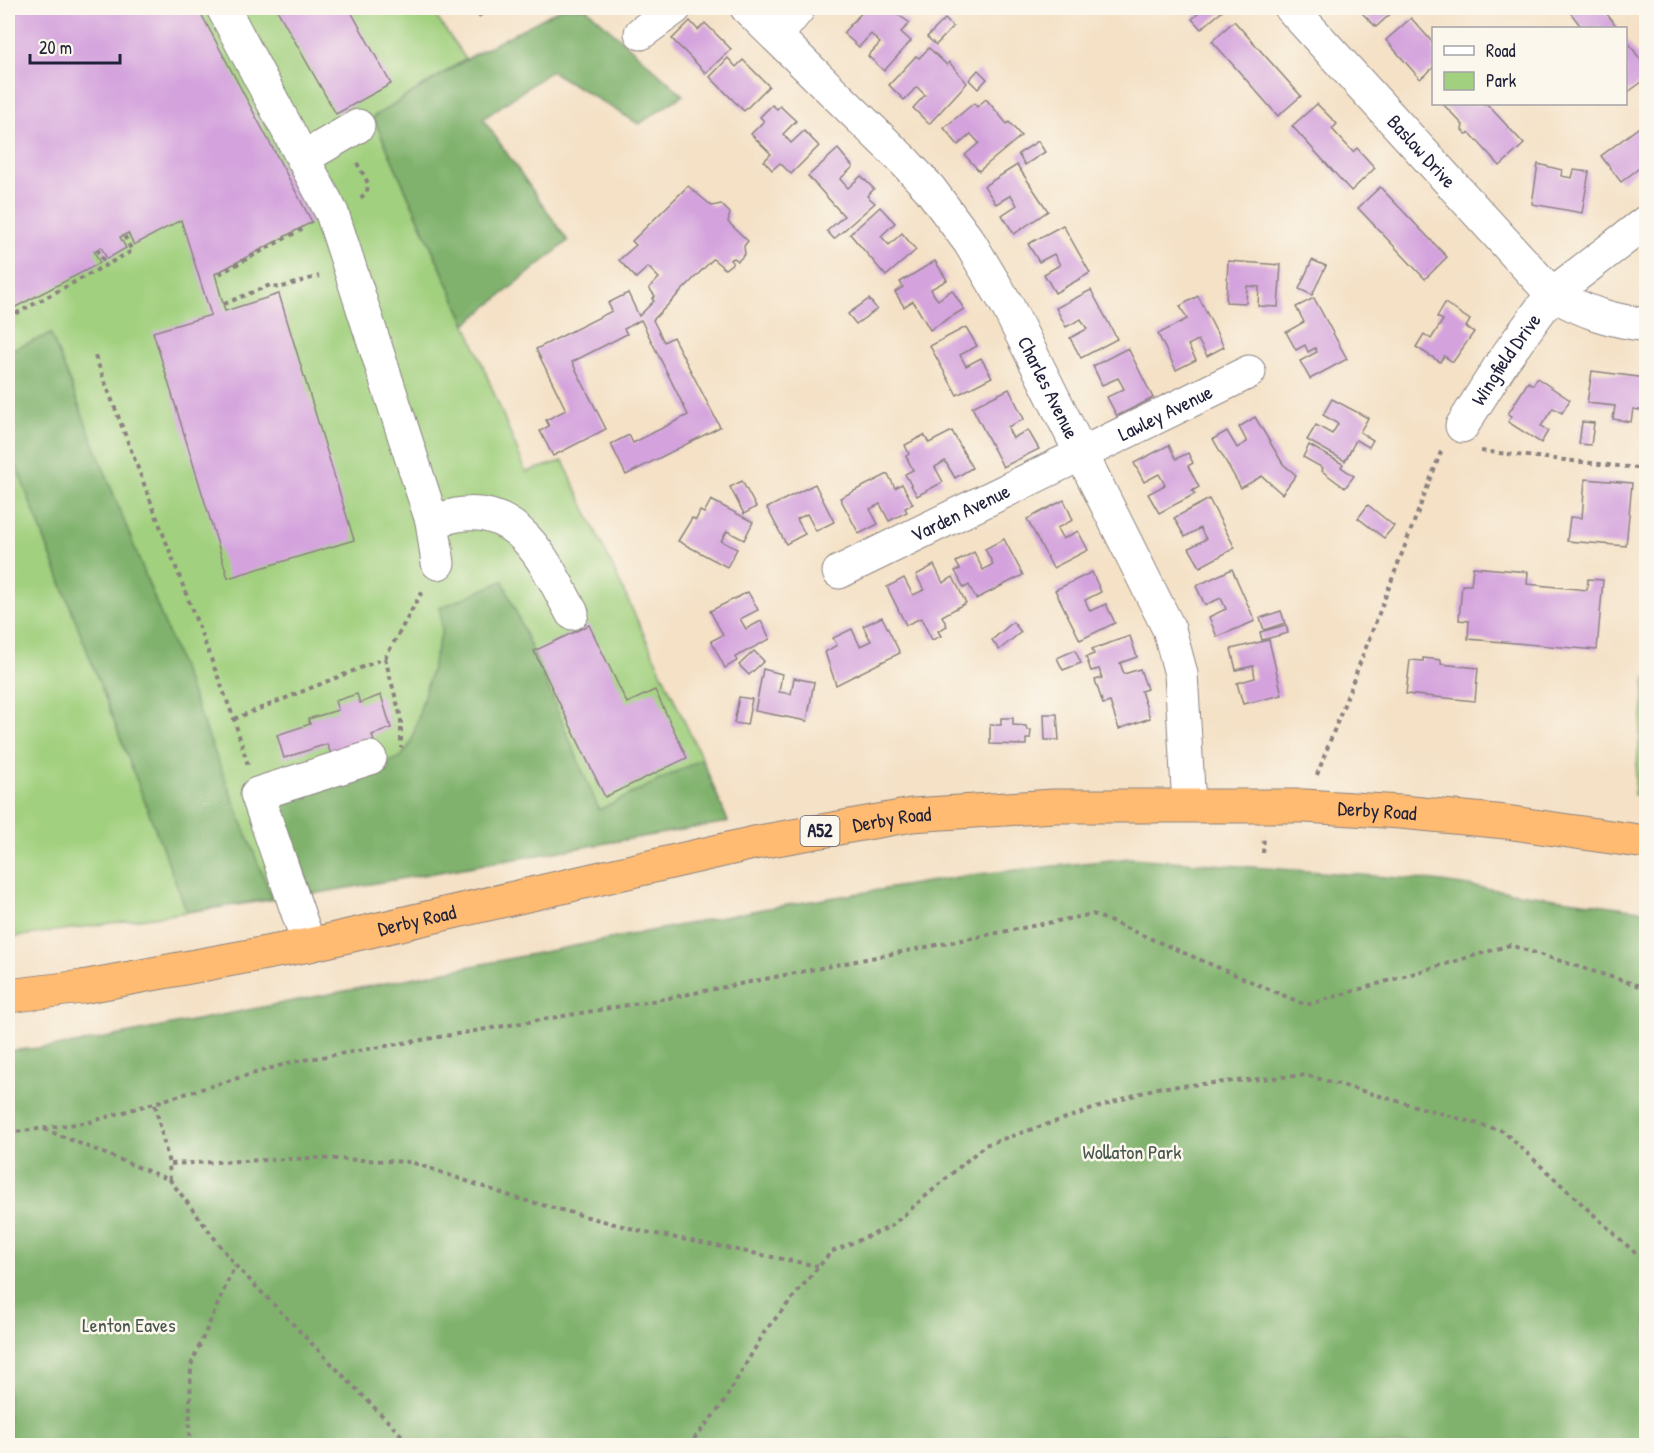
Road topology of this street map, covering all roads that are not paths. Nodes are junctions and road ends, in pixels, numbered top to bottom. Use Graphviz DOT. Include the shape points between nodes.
graph roads {
  1 [pos="223,8"];
  2 [pos="675,8"];
  3 [pos="747,8"];
  4 [pos="1292,8"];
  5 [pos="798,9"];
  6 [pos="641,33"];
  7 [pos="776,36"];
  8 [pos="349,130"];
  9 [pos="303,158"];
  10 [pos="1647,222"];
  11 [pos="1552,294"];
  12 [pos="1647,325"];
  13 [pos="1249,372"];
  14 [pos="1459,429"];
  15 [pos="1083,454"];
  16 [pos="432,521"];
  17 [pos="438,563"];
  18 [pos="839,572"];
  19 [pos="572,613"];
  20 [pos="370,758"];
  21 [pos="1190,806"];
  22 [pos="1647,842"];
  23 [pos="309,945"];
  24 [pos="8,996"];
  1 -- 9 [label="street"];
  2 -- 6 [label="street"];
  3 -- 7 [label="street, Charles Avenue"];
  4 -- 11 [label="street, Baslow Drive"];
  5 -- 7 [label="street"];
  7 -- 15 [label="street, Charles Avenue" via="904,161 948,212 1007,305"];
  8 -- 9 [label="street"];
  9 -- 16 [label="street" via="332,213"];
  10 -- 11 [label="street, Wingfield Drive"];
  11 -- 12 [label="street, Baslow Drive" via="1584,312"];
  11 -- 14 [label="street, Wingfield Drive"];
  13 -- 15 [label="street, Lawley Avenue"];
  15 -- 18 [label="street, Varden Avenue"];
  15 -- 21 [label="street, Charles Avenue" via="1169,629 1177,654 1185,711"];
  16 -- 17 [label="street"];
  16 -- 19 [label="street" via="464,514 495,516 522,533 540,553"];
  20 -- 23 [label="street" via="256,794"];
  21 -- 22 [label="highway, Derby Road / A52" via="1267,805 1401,812"];
  21 -- 23 [label="highway, Derby Road / A52" via="1054,806 912,815 754,843"];
  23 -- 24 [label="highway, Derby Road / A52" via="82,987"];
}
